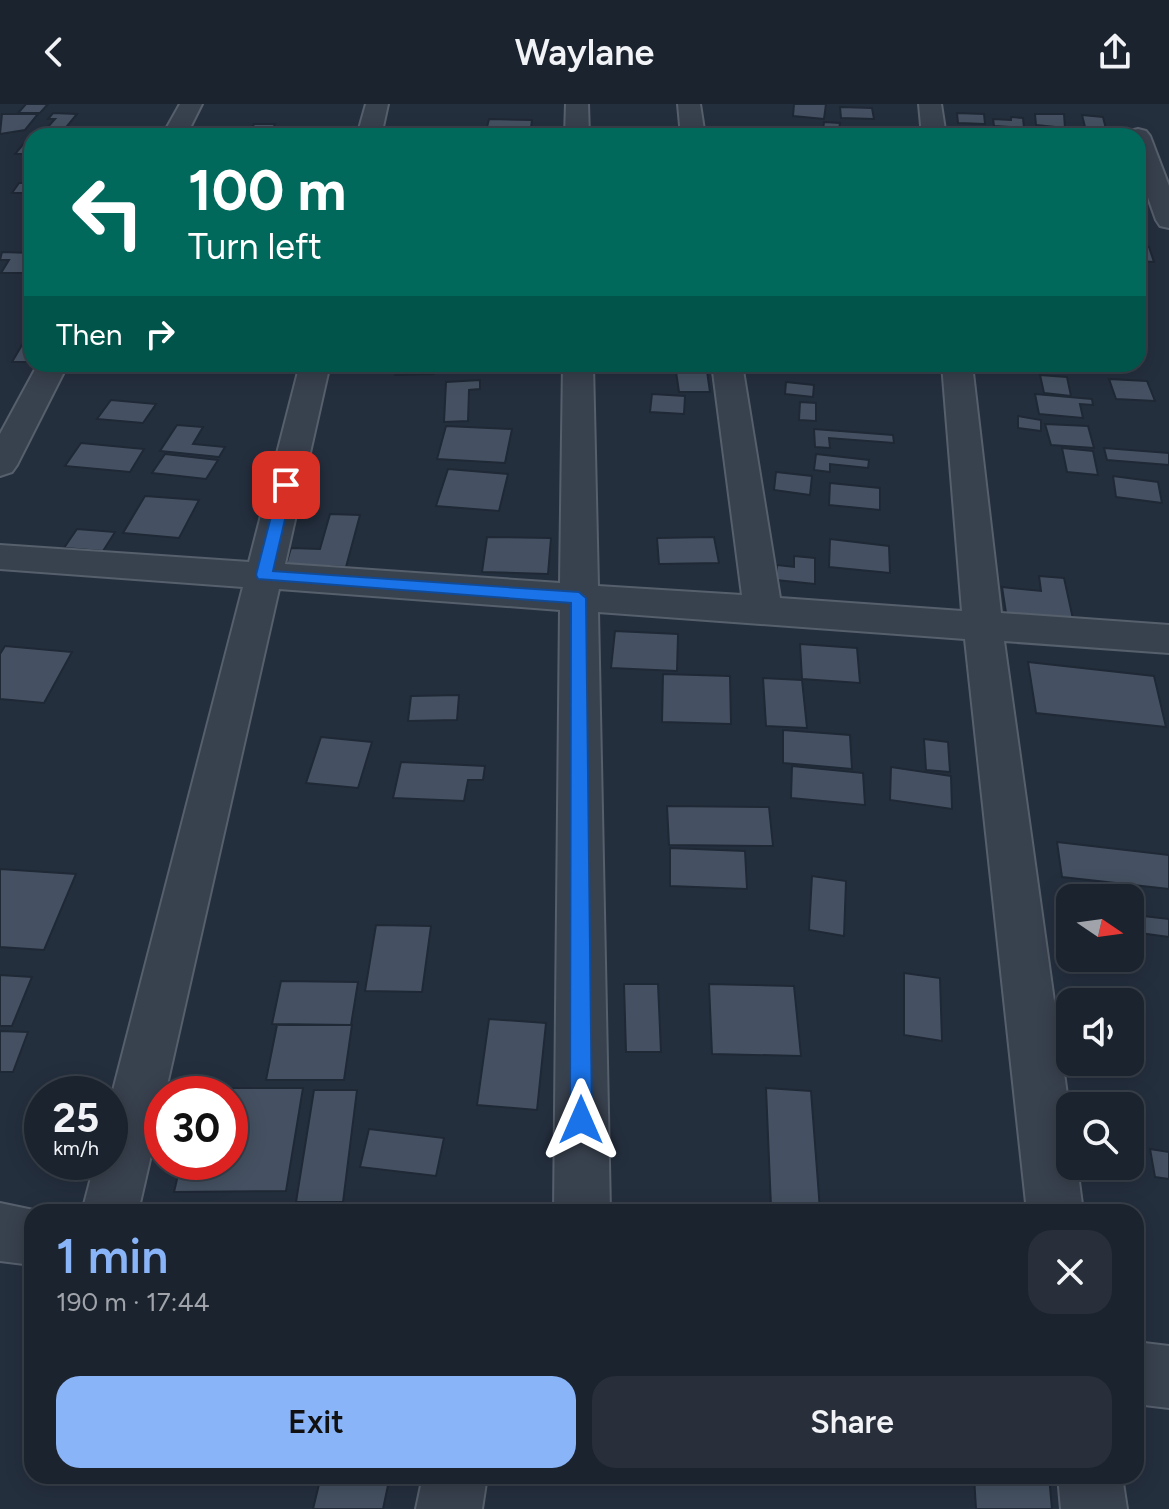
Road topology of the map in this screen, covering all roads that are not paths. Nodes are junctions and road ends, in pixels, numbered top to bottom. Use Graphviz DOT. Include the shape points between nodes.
graph roads {
  1 [pos="191,104"];
  2 [pos="377,104"];
  3 [pos="577,104"];
  4 [pos="689,104"];
  5 [pos="930,104"];
  6 [pos="178,128"];
  7 [pos="371,128"];
  8 [pos="577,128"];
  9 [pos="692,128"];
  10 [pos="933,128"];
  11 [pos="1146,158"];
  12 [pos="1169,220"];
  13 [pos="49,372"];
  14 [pos="313,372"];
  15 [pos="578,372"];
  16 [pos="728,372"];
  17 [pos="958,372"];
  18 [pos="0,465"];
  19 [pos="0,557"];
  20 [pos="264,575"];
  21 [pos="579,598"];
  22 [pos="763,611"];
  23 [pos="983,626"];
  24 [pos="1169,639"];
  25 [pos="112,1204"];
  26 [pos="582,1204"];
  27 [pos="1054,1204"];
  28 [pos="0,1232"];
  29 [pos="24,1235"];
  30 [pos="1144,1374"];
  31 [pos="1169,1377"];
  32 [pos="454,1484"];
  33 [pos="1091,1484"];
  34 [pos="449,1509"];
  35 [pos="1094,1509"];
  1 -- 6 [label="street"];
  2 -- 7 [label="street"];
  3 -- 8 [label="street"];
  4 -- 9 [label="street"];
  5 -- 10 [label="street"];
  11 -- 12 [label="street"];
  13 -- 18 [label="street"];
  14 -- 20 [label="street"];
  15 -- 21 [label="street"];
  16 -- 22 [label="street"];
  17 -- 23 [label="street"];
  19 -- 20 [label="street"];
  20 -- 21 [label="street"];
  20 -- 25 [label="street"];
  21 -- 22 [label="street"];
  21 -- 26 [label="street"];
  22 -- 23 [label="street"];
  23 -- 24 [label="street"];
  23 -- 27 [label="street"];
  28 -- 29 [label="street"];
  30 -- 31 [label="street"];
  32 -- 34 [label="street"];
  33 -- 35 [label="street"];
}
